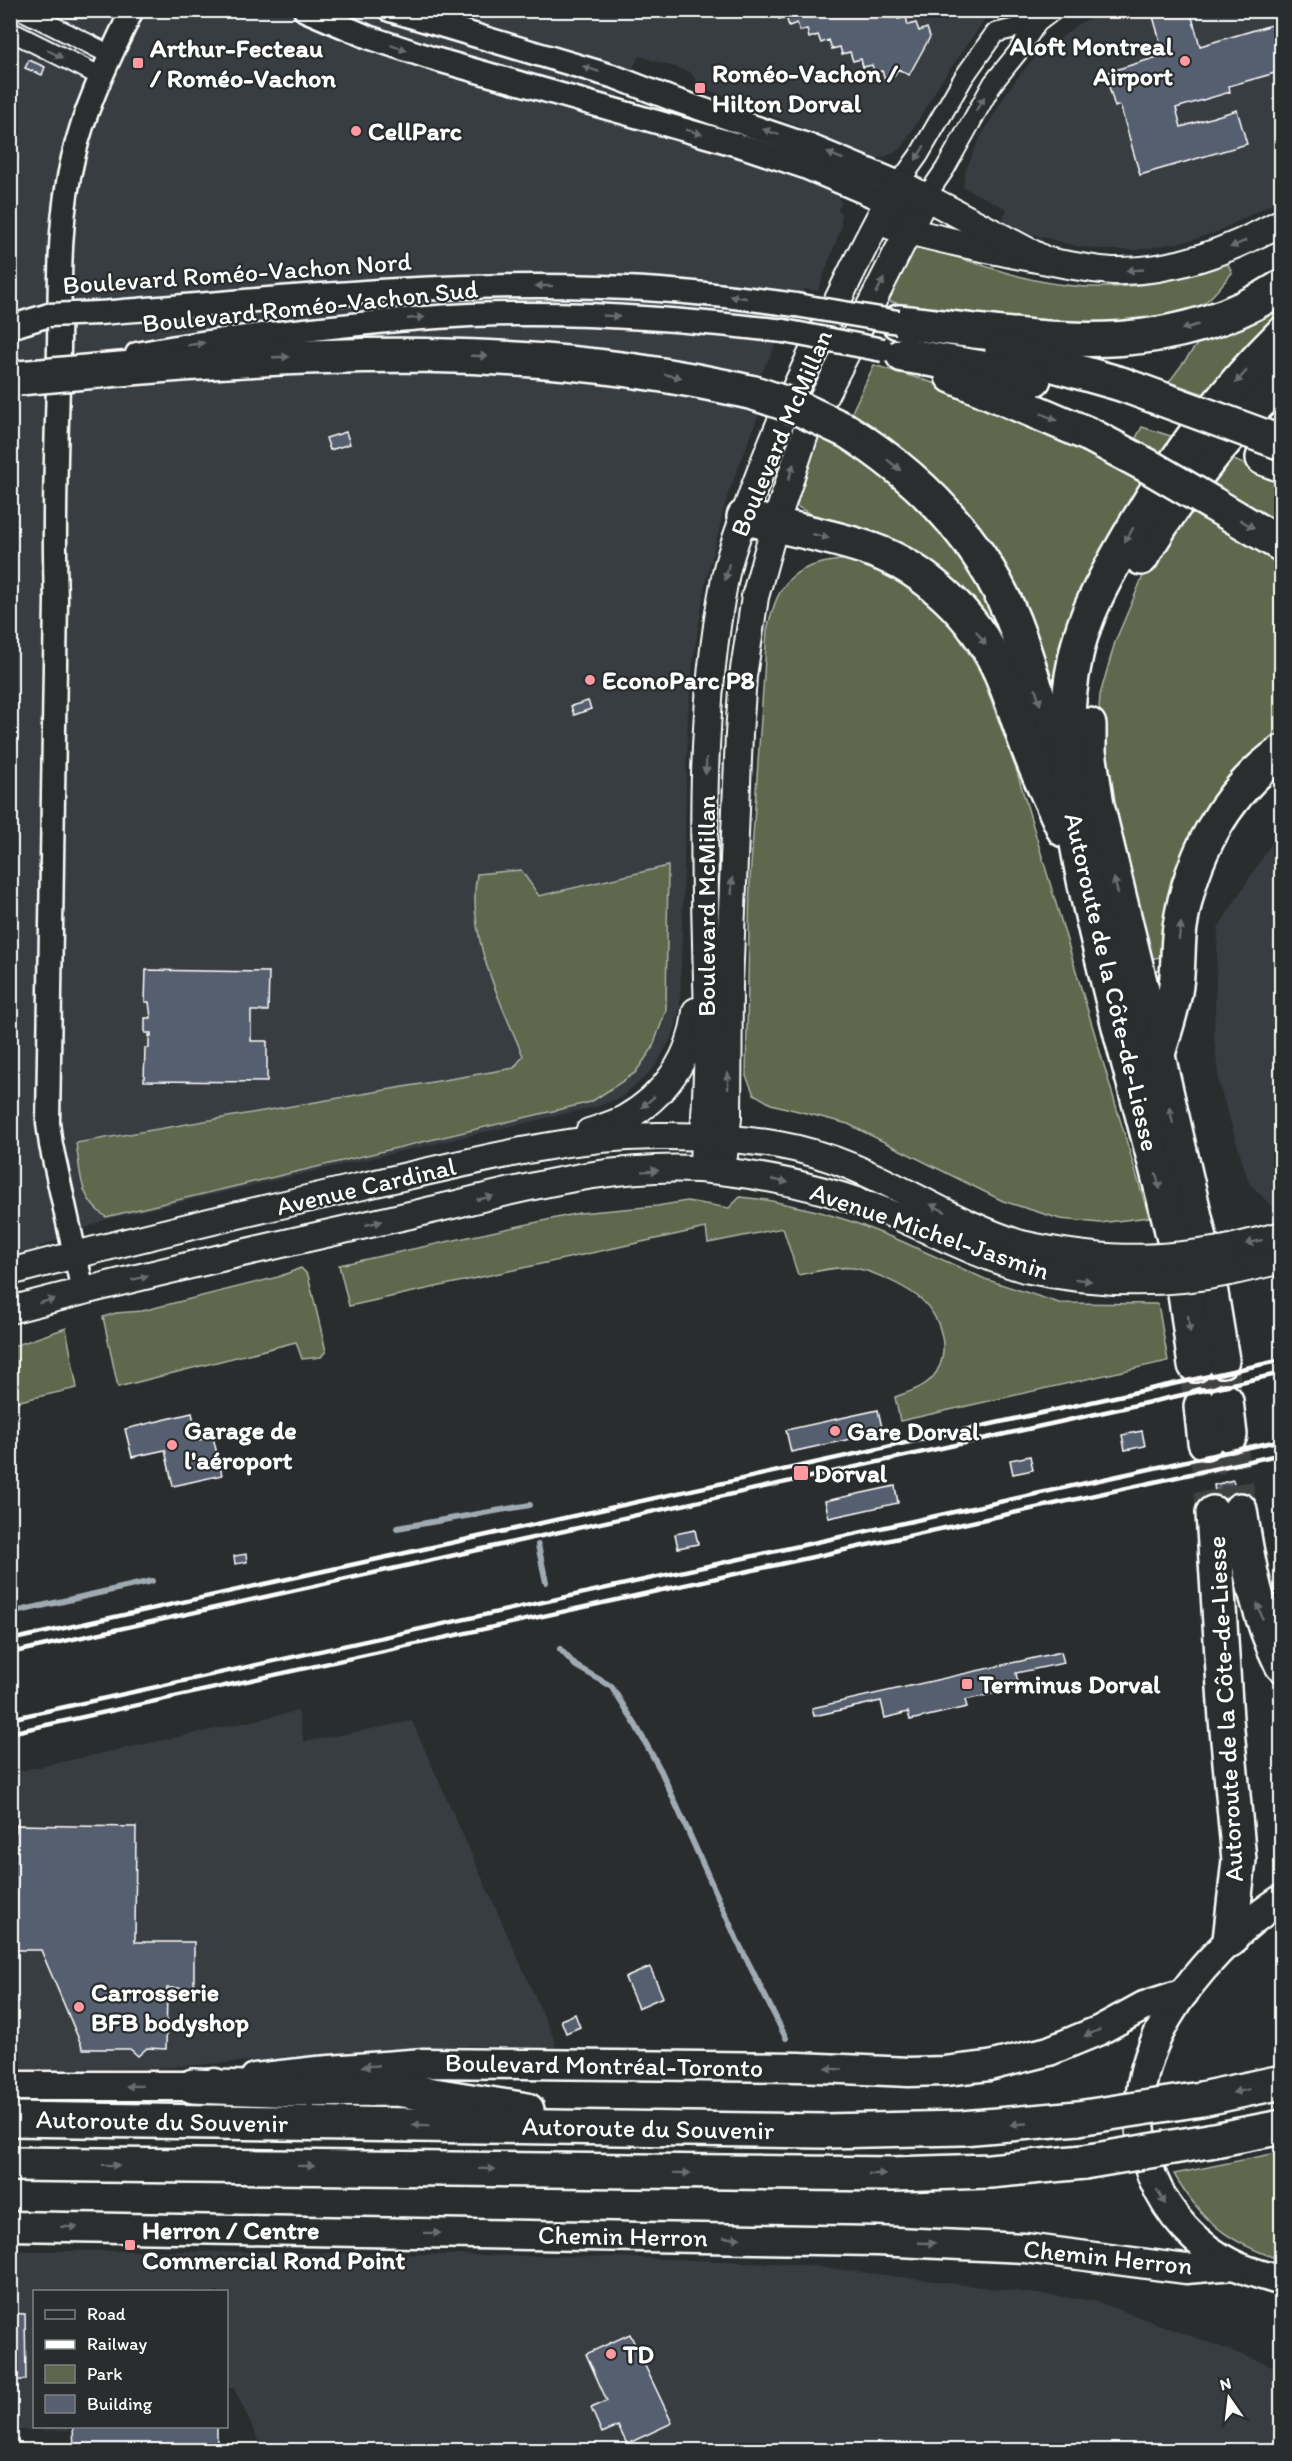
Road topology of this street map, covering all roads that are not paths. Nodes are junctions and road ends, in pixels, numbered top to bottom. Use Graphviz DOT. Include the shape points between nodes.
graph roads {
  1 [pos="21,10"];
  2 [pos="132,10"];
  3 [pos="305,10"];
  4 [pos="390,10"];
  5 [pos="1054,10"];
  6 [pos="1037,23"];
  7 [pos="10,31"];
  8 [pos="111,55"];
  9 [pos="100,76"];
  10 [pos="888,202"];
  11 [pos="916,214"];
  12 [pos="1281,222"];
  13 [pos="1045,260"];
  14 [pos="1281,287"];
  15 [pos="898,321"];
  16 [pos="15,322"];
  17 [pos="1281,334"];
  18 [pos="893,352"];
  19 [pos="97,366"];
  20 [pos="15,379"];
  21 [pos="1281,379"];
  22 [pos="1116,393"];
  23 [pos="1275,455"];
  24 [pos="759,521"];
  25 [pos="1281,545"];
  26 [pos="1281,752"];
  27 [pos="1068,793"];
  28 [pos="1080,866"];
  29 [pos="704,930"];
  30 [pos="1158,1056"];
  31 [pos="715,1139"];
  32 [pos="540,1147"];
  33 [pos="712,1170"];
  34 [pos="1281,1235"];
  35 [pos="75,1255"];
  36 [pos="1228,1260"];
  37 [pos="1281,1260"];
  38 [pos="10,1272"];
  39 [pos="83,1292"];
  40 [pos="10,1311"];
  41 [pos="1214,1404"];
  42 [pos="1218,1438"];
  43 [pos="1281,1665"];
  44 [pos="1281,1899"];
  45 [pos="1230,1940"];
  46 [pos="1184,1993"];
  47 [pos="1281,2082"];
  48 [pos="10,2086"];
  49 [pos="193,2086"];
  50 [pos="10,2119"];
  51 [pos="1281,2127"];
  52 [pos="647,2129"];
  53 [pos="10,2164"];
  54 [pos="10,2226"];
  55 [pos="1234,2265"];
  56 [pos="1281,2281"];
  1 -- 8 [label="street"];
  2 -- 8 [label="street"];
  3 -- 10 [label="street, one-way" via="431,58 754,150"];
  10 -- 4 [label="street, one-way" via="800,143 615,77"];
  5 -- 6 [label="street, Boulevard McMillan"];
  6 -- 10 [label="street, Boulevard McMillan, one-way" via="995,33"];
  11 -- 6 [label="street, Boulevard McMillan, one-way" via="993,82"];
  7 -- 9 [label="street, one-way"];
  8 -- 9 [label="street"];
  9 -- 35 [label="street" via="72,159 62,232 55,510 48,1123"];
  10 -- 11 [label="main road"];
  10 -- 11 [label="main road"];
  10 -- 24 [label="main road, Boulevard McMillan" via="784,412"];
  11 -- 13 [label="main road"];
  11 -- 13 [label="main road" via="948,242"];
  24 -- 11 [label="main road, Boulevard McMillan, one-way" via="794,463"];
  12 -- 13 [label="main road, one-way" via="1221,251 1159,268 1111,271"];
  14 -- 15 [label="highway, one-way" via="1242,309 1200,325 1107,340 1064,340"];
  15 -- 16 [label="street, Boulevard Roméo-Vachon Nord, one-way, bridge" via="681,291 520,286 333,294 49,315"];
  15 -- 22 [label="highway"];
  17 -- 27 [label="highway, Autoroute de la Côte-de-Liesse, one-way" via="1240,377 1186,446 1144,510 1097,596 1072,671"];
  19 -- 18 [label="street, Boulevard Roméo-Vachon Sud, one-way, bridge" via="264,334 435,317 513,314 688,321 783,332"];
  18 -- 22 [label="highway"];
  18 -- 25 [label="highway, one-way, bridge" via="1090,435"];
  19 -- 20 [label="highway, bridge"];
  19 -- 27 [label="highway, one-way, bridge" via="249,358 455,355 617,367 754,393 796,407 847,431 883,455 960,526 988,567 1019,635"];
  30 -- 21 [label="highway, Autoroute de la Côte-de-Liesse, one-way" via="1093,786 1088,734 1093,675 1102,638 1118,600 1170,512 1209,459"];
  22 -- 23 [label="highway"];
  24 -- 28 [label="highway, one-way" via="873,550 919,574 953,604 998,666 1034,762"];
  24 -- 29 [label="main road, Boulevard McMillan, one-way" via="726,575 711,674 705,774"];
  31 -- 24 [label="main road, Boulevard McMillan, one-way" via="728,1118 733,857 743,676 755,597"];
  30 -- 26 [label="highway, one-way" via="1175,990 1185,903 1200,855 1215,824 1236,796"];
  27 -- 28 [label="highway, Autoroute de la Côte-de-Liesse"];
  28 -- 30 [label="highway, Autoroute de la Côte-de-Liesse, one-way" via="1122,1043 1208,1363 1207,1269"];
  29 -- 31 [label="main road, Boulevard McMillan"];
  29 -- 32 [label="main road, one-way" via="693,1034 669,1080 644,1106 622,1120"];
  31 -- 32 [label="main road, Avenue Cardinal" via="637,1138"];
  31 -- 33 [label="main road, Boulevard McMillan"];
  36 -- 31 [label="main road, Avenue Michel-Jasmin, one-way, bridge" via="1117,1259 1021,1244 983,1231 847,1163 779,1145"];
  32 -- 35 [label="main road, Avenue Cardinal"];
  33 -- 36 [label="main road, Avenue Michel-Jasmin, one-way, bridge" via="778,1180 849,1198 969,1250 1025,1269 1085,1280 1189,1280"];
  39 -- 33 [label="main road, Avenue Cardinal, one-way" via="543,1185 598,1175"];
  34 -- 36 [label="main road, Avenue Michel-Jasmin, one-way"];
  35 -- 38 [label="main road, Avenue Cardinal"];
  35 -- 39 [label="street"];
  36 -- 37 [label="main road, Avenue Michel-Jasmin"];
  40 -- 39 [label="main road, Avenue Cardinal, one-way"];
  41 -- 42 [label="highway"];
  43 -- 45 [label="highway, Autoroute de la Côte-de-Liesse, one-way" via="1226,1511 1226,1719 1239,1860"];
  44 -- 45 [label="main road"];
  45 -- 46 [label="main road"];
  46 -- 49 [label="main road, Boulevard Montréal-Toronto, one-way" via="1144,2006 1049,2051 945,2072 424,2063"];
  46 -- 55 [label="main road, one-way" via="1155,2041 1143,2076 1141,2141 1150,2174 1172,2213 1203,2245"];
  47 -- 52 [label="highway, Autoroute du Souvenir, one-way, bridge" via="1201,2099 1000,2126 912,2130"];
  49 -- 48 [label="main road, Boulevard Montréal-Toronto, one-way"];
  49 -- 52 [label="highway" via="396,2089"];
  52 -- 50 [label="highway, Autoroute du Souvenir, one-way"];
  53 -- 51 [label="highway, Autoroute du Souvenir, one-way, bridge" via="893,2174 990,2171 1084,2162"];
  54 -- 55 [label="main road, Chemin Herron, one-way" via="876,2241 1025,2248 1186,2269"];
  55 -- 56 [label="main road"];
}
